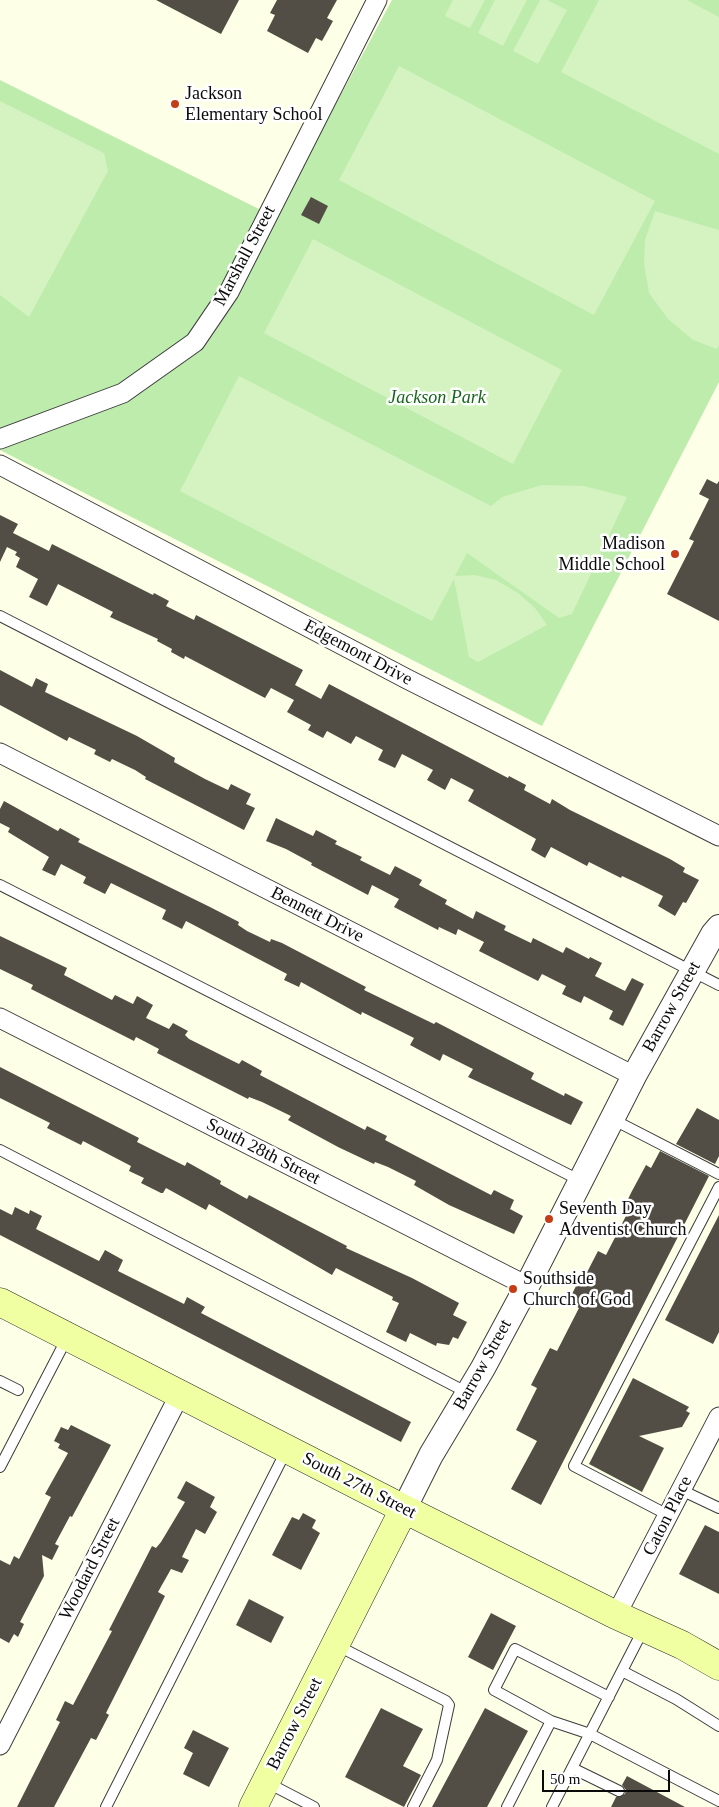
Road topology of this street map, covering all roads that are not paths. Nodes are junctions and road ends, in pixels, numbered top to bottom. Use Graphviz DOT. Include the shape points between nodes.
graph roads {
  1 [pos="378,0"];
  2 [pos="0,439"];
  3 [pos="0,465"];
  4 [pos="0,616"];
  5 [pos="0,753"];
  6 [pos="719,836"];
  7 [pos="0,885"];
  8 [pos="719,927"];
  9 [pos="692,972"];
  10 [pos="719,985"];
  11 [pos="0,1018"];
  12 [pos="634,1076"];
  13 [pos="612,1119"];
  14 [pos="0,1150"];
  15 [pos="719,1174"];
  16 [pos="580,1181"];
  17 [pos="719,1187"];
  18 [pos="526,1286"];
  19 [pos="0,1302"];
  20 [pos="68,1337"];
  21 [pos="0,1381"];
  22 [pos="18,1390"];
  23 [pos="468,1393"];
  24 [pos="180,1394"];
  25 [pos="719,1417"];
  26 [pos="287,1449"];
  27 [pos="0,1468"];
  28 [pos="681,1490"];
  29 [pos="719,1508"];
  30 [pos="404,1509"];
  31 [pos="668,1515"];
  32 [pos="616,1615"];
  33 [pos="644,1628"];
  34 [pos="335,1645"];
  35 [pos="719,1666"];
  36 [pos="622,1671"];
  37 [pos="609,1697"];
  38 [pos="551,1721"];
  39 [pos="719,1726"];
  40 [pos="590,1734"];
  41 [pos="0,1745"];
  42 [pos="572,1768"];
  43 [pos="266,1782"];
  44 [pos="619,1791"];
  45 [pos="719,1800"];
  46 [pos="106,1807"];
  47 [pos="253,1807"];
  48 [pos="314,1807"];
  49 [pos="413,1807"];
  50 [pos="507,1807"];
  51 [pos="552,1807"];
  1 -- 2 [label="street, Marshall Street" via="229,292 195,342 123,393"];
  3 -- 6 [label="street, Edgemont Drive" via="407,679"];
  4 -- 9 [label="lane"];
  5 -- 12 [label="street, Bennett Drive"];
  7 -- 16 [label="lane"];
  8 -- 9 [label="street, Barrow Street"];
  9 -- 10 [label="lane"];
  9 -- 12 [label="street, Barrow Street"];
  11 -- 18 [label="street, South 28th Street"];
  12 -- 13 [label="street, Barrow Street"];
  13 -- 15 [label="lane"];
  13 -- 16 [label="street, Barrow Street"];
  14 -- 23 [label="lane"];
  16 -- 18 [label="street, Barrow Street"];
  17 -- 31 [label="lane" via="574,1466"];
  18 -- 23 [label="street, Barrow Street"];
  19 -- 20 [label="main road, South 27th Street"];
  20 -- 24 [label="main road, South 27th Street"];
  20 -- 27 [label="lane"];
  21 -- 22 [label="lane"];
  23 -- 30 [label="street, Barrow Street"];
  24 -- 26 [label="main road, South 27th Street"];
  24 -- 41 [label="street, Woodard Street"];
  25 -- 28 [label="street, Caton Place"];
  26 -- 30 [label="main road, South 27th Street"];
  26 -- 46 [label="lane"];
  28 -- 29 [label="lane"];
  28 -- 31 [label="street, Caton Place"];
  30 -- 32 [label="main road, South 27th Street"];
  30 -- 34 [label="main road, Barrow Street"];
  31 -- 32 [label="street, Caton Place"];
  32 -- 33 [label="main road, South 27th Street"];
  33 -- 35 [label="main road, South 27th Street"];
  33 -- 36 [label="lane"];
  34 -- 43 [label="main road, Barrow Street"];
  34 -- 49 [label="lane" via="449,1705 438,1760"];
  36 -- 37 [label="lane"];
  36 -- 39 [label="lane" via="676,1698"];
  37 -- 38 [label="lane" via="515,1649 494,1690"];
  37 -- 40 [label="lane"];
  38 -- 40 [label="lane"];
  38 -- 50 [label="lane"];
  40 -- 42 [label="lane"];
  40 -- 45 [label="lane"];
  42 -- 44 [label="lane"];
  42 -- 51 [label="lane"];
  43 -- 47 [label="main road, Barrow Street"];
  43 -- 48 [label="lane"];
}
